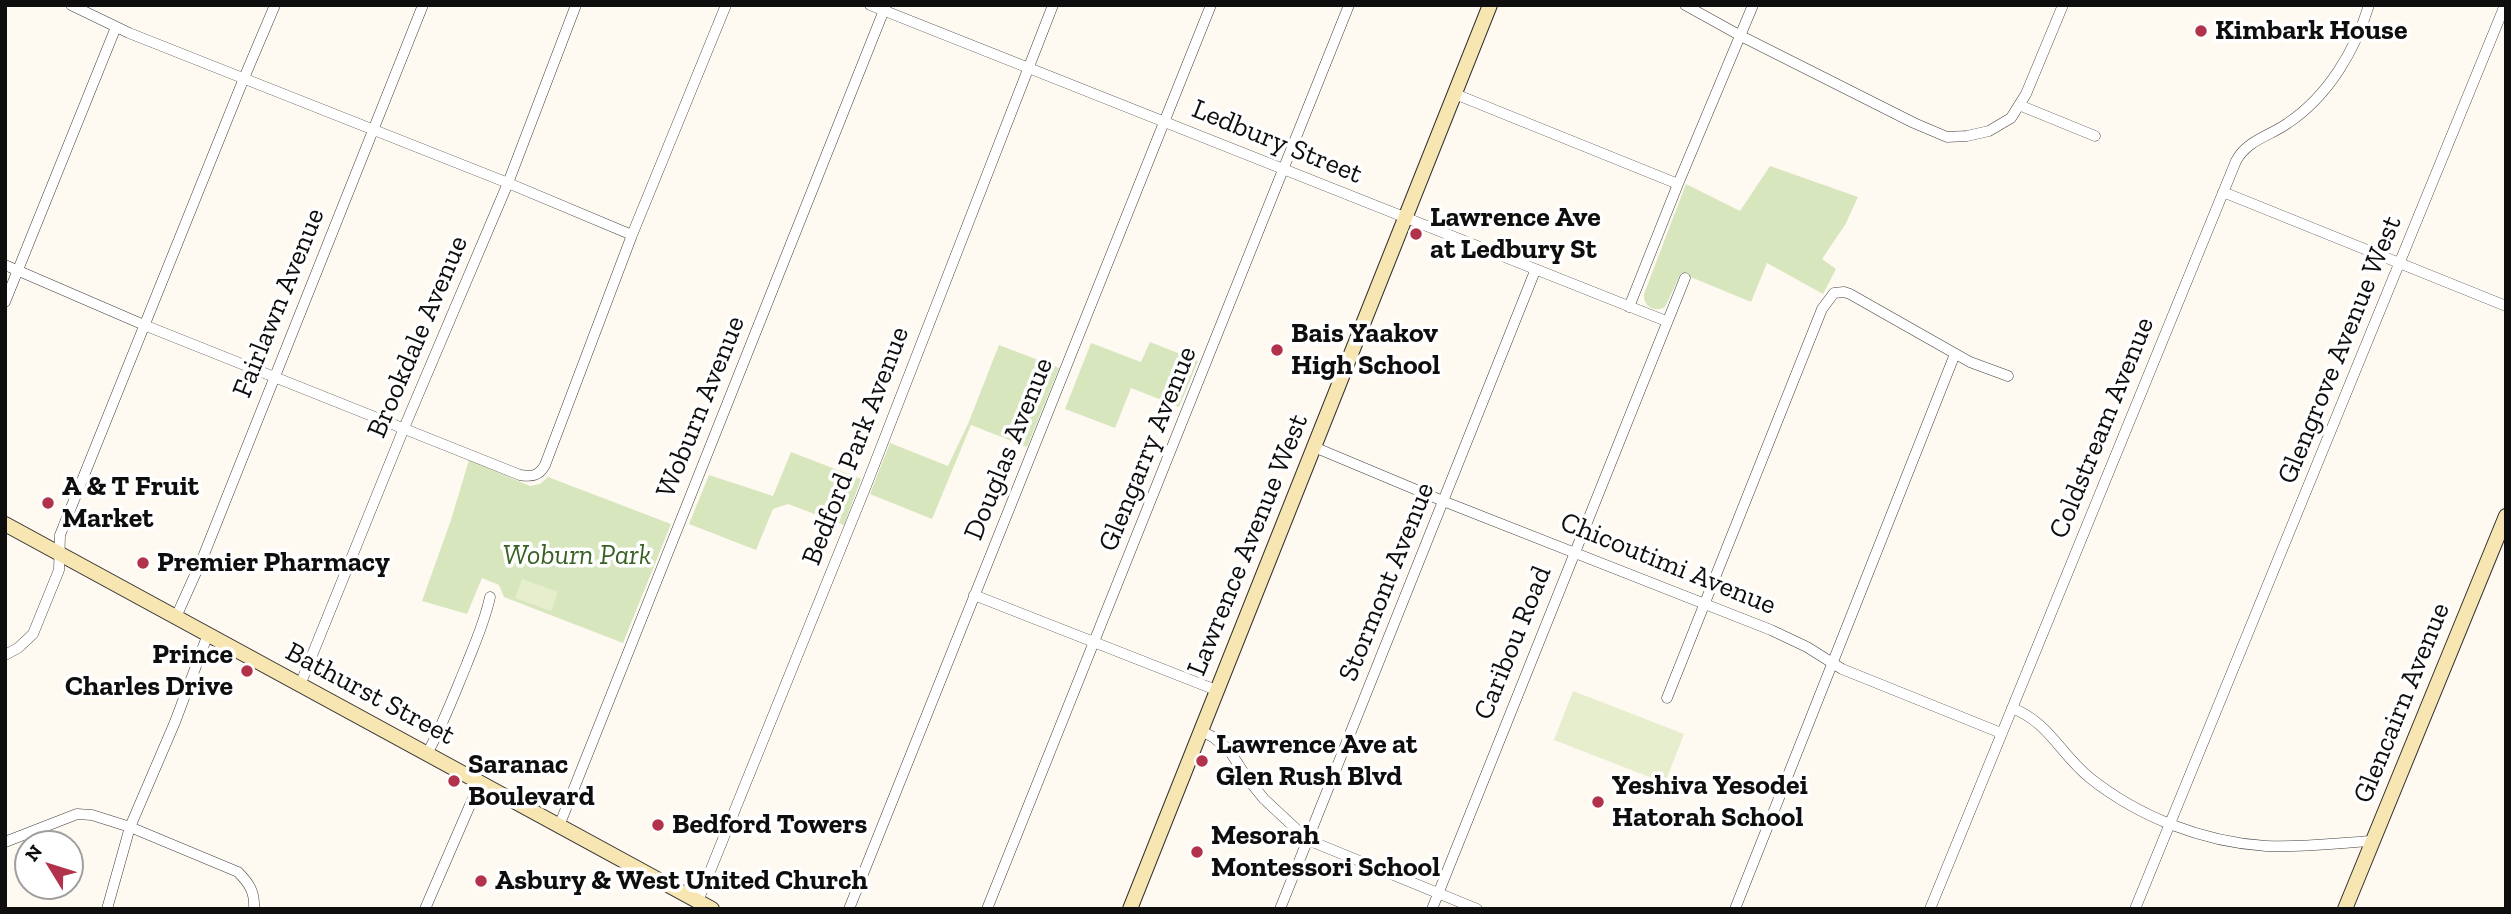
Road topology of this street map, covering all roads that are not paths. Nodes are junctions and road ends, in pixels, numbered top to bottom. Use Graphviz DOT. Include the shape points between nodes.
graph roads {
  1 [pos="71,5"];
  2 [pos="275,5"];
  3 [pos="423,5"];
  4 [pos="576,5"];
  5 [pos="726,5"];
  6 [pos="870,5"];
  7 [pos="1054,5"];
  8 [pos="1211,5"];
  9 [pos="1349,5"];
  10 [pos="1490,5"];
  11 [pos="1685,5"];
  12 [pos="1753,5"];
  13 [pos="2063,5"];
  14 [pos="2369,5"];
  15 [pos="2505,5"];
  16 [pos="885,8"];
  17 [pos="116,27"];
  18 [pos="1741,36"];
  19 [pos="1028,69"];
  20 [pos="244,78"];
  21 [pos="1455,94"];
  22 [pos="2020,105"];
  23 [pos="1164,121"];
  24 [pos="373,130"];
  25 [pos="2095,136"];
  26 [pos="1283,170"];
  27 [pos="508,183"];
  28 [pos="1678,184"];
  29 [pos="2223,192"];
  30 [pos="1405,218"];
  31 [pos="632,235"];
  32 [pos="2399,264"];
  33 [pos="5,265"];
  34 [pos="18,270"];
  35 [pos="1535,271"];
  36 [pos="1685,278"];
  37 [pos="5,302"];
  38 [pos="2506,306"];
  39 [pos="1629,307"];
  40 [pos="1666,321"];
  41 [pos="144,325"];
  42 [pos="1955,354"];
  43 [pos="2008,376"];
  44 [pos="273,377"];
  45 [pos="404,428"];
  46 [pos="1314,446"];
  47 [pos="1443,501"];
  48 [pos="2506,516"];
  49 [pos="5,524"];
  50 [pos="1574,551"];
  51 [pos="60,554"];
  52 [pos="974,595"];
  53 [pos="489,597"];
  54 [pos="1705,604"];
  55 [pos="176,617"];
  56 [pos="208,634"];
  57 [pos="1096,642"];
  58 [pos="5,655"];
  59 [pos="1832,663"];
  60 [pos="300,685"];
  61 [pos="1216,690"];
  62 [pos="1667,698"];
  63 [pos="2012,708"];
  64 [pos="1201,731"];
  65 [pos="2001,733"];
  66 [pos="428,752"];
  67 [pos="480,782"];
  68 [pos="2169,825"];
  69 [pos="559,826"];
  70 [pos="130,827"];
  71 [pos="1308,840"];
  72 [pos="2372,841"];
  73 [pos="5,842"];
  74 [pos="1438,893"];
  75 [pos="698,901"];
  76 [pos="107,909"];
  77 [pos="254,909"];
  78 [pos="425,909"];
  79 [pos="712,909"];
  80 [pos="849,909"];
  81 [pos="987,909"];
  82 [pos="1130,909"];
  83 [pos="1280,909"];
  84 [pos="1432,909"];
  85 [pos="1477,909"];
  86 [pos="1735,909"];
  87 [pos="1930,909"];
  88 [pos="2135,909"];
  89 [pos="2344,909"];
  1 -- 17 [label="street"];
  2 -- 20 [label="street"];
  3 -- 24 [label="street, Fairlawn Avenue"];
  4 -- 27 [label="street, Brookdale Avenue"];
  5 -- 31 [label="street"];
  6 -- 16 [label="street, Ledbury Street"];
  7 -- 19 [label="street, Bedford Park Avenue"];
  8 -- 23 [label="street, Douglas Avenue"];
  9 -- 26 [label="street, Glengarry Avenue"];
  10 -- 21 [label="main road, Lawrence Avenue West"];
  11 -- 18 [label="street"];
  12 -- 18 [label="street"];
  13 -- 22 [label="street"];
  14 -- 29 [label="street, Coldstream Avenue" via="2354,44 2331,81 2304,111 2244,149"];
  15 -- 32 [label="street, Glengrove Avenue West"];
  16 -- 19 [label="street, Ledbury Street"];
  16 -- 69 [label="street, Woburn Avenue"];
  17 -- 20 [label="street"];
  17 -- 34 [label="street"];
  18 -- 22 [label="street" via="1947,137 1989,131 2011,118"];
  18 -- 28 [label="street"];
  19 -- 23 [label="street, Ledbury Street"];
  19 -- 75 [label="street, Bedford Park Avenue"];
  20 -- 24 [label="street"];
  20 -- 41 [label="street"];
  21 -- 28 [label="street"];
  21 -- 30 [label="main road, Lawrence Avenue West"];
  22 -- 25 [label="street"];
  23 -- 26 [label="street, Ledbury Street"];
  23 -- 52 [label="street, Douglas Avenue"];
  24 -- 27 [label="street"];
  24 -- 44 [label="street, Fairlawn Avenue"];
  26 -- 30 [label="street, Ledbury Street"];
  26 -- 57 [label="street, Glengarry Avenue"];
  27 -- 31 [label="street"];
  27 -- 45 [label="street, Brookdale Avenue"];
  28 -- 39 [label="street"];
  29 -- 32 [label="street"];
  29 -- 63 [label="street, Coldstream Avenue"];
  30 -- 35 [label="street, Ledbury Street"];
  30 -- 46 [label="main road, Lawrence Avenue West"];
  31 -- 45 [label="street" via="545,465 534,476"];
  32 -- 38 [label="street"];
  32 -- 68 [label="street, Glengrove Avenue West"];
  33 -- 34 [label="street"];
  34 -- 37 [label="street"];
  34 -- 41 [label="street"];
  35 -- 39 [label="street, Ledbury Street"];
  35 -- 47 [label="street, Stormont Avenue"];
  36 -- 40 [label="street, Caribou Road"];
  39 -- 40 [label="street, Ledbury Street"];
  40 -- 50 [label="street, Caribou Road"];
  41 -- 44 [label="street"];
  41 -- 51 [label="street" via="60,535"];
  42 -- 43 [label="street"];
  42 -- 54 [label="street" via="1850,294 1835,293 1822,309"];
  42 -- 59 [label="street"];
  44 -- 45 [label="street"];
  44 -- 55 [label="street, Fairlawn Avenue"];
  45 -- 60 [label="street, Brookdale Avenue"];
  46 -- 47 [label="street, Chicoutimi Avenue"];
  46 -- 61 [label="main road, Lawrence Avenue West"];
  47 -- 50 [label="street, Chicoutimi Avenue"];
  47 -- 71 [label="street, Stormont Avenue"];
  48 -- 72 [label="main road, Glencairn Avenue"];
  49 -- 51 [label="main road, Bathurst Street"];
  50 -- 54 [label="street, Chicoutimi Avenue"];
  50 -- 74 [label="street, Caribou Road"];
  51 -- 55 [label="main road, Bathurst Street"];
  51 -- 58 [label="street" via="59,570 33,634"];
  52 -- 57 [label="street"];
  52 -- 80 [label="street, Douglas Avenue"];
  53 -- 66 [label="street" via="476,640"];
  54 -- 59 [label="street, Chicoutimi Avenue" via="1787,637"];
  54 -- 62 [label="street"];
  55 -- 56 [label="main road, Bathurst Street"];
  56 -- 60 [label="main road, Bathurst Street"];
  56 -- 70 [label="street"];
  57 -- 61 [label="street"];
  57 -- 81 [label="street, Glengarry Avenue"];
  59 -- 65 [label="street, Chicoutimi Avenue"];
  59 -- 86 [label="street"];
  60 -- 66 [label="main road, Bathurst Street"];
  61 -- 64 [label="main road, Lawrence Avenue West"];
  63 -- 65 [label="street, Coldstream Avenue"];
  63 -- 68 [label="street" via="2046,729 2099,785"];
  64 -- 71 [label="street" via="1229,750 1264,799"];
  64 -- 82 [label="main road, Lawrence Avenue West"];
  65 -- 87 [label="street, Coldstream Avenue"];
  66 -- 67 [label="main road, Bathurst Street"];
  67 -- 69 [label="main road, Bathurst Street"];
  67 -- 78 [label="street"];
  68 -- 72 [label="street" via="2265,846"];
  68 -- 88 [label="street, Glengrove Avenue West"];
  69 -- 75 [label="main road, Bathurst Street"];
  70 -- 73 [label="street" via="76,814"];
  70 -- 76 [label="street"];
  70 -- 77 [label="street" via="239,872 252,889"];
  71 -- 74 [label="street"];
  71 -- 83 [label="street, Stormont Avenue"];
  72 -- 89 [label="main road, Glencairn Avenue"];
  74 -- 84 [label="street, Caribou Road"];
  74 -- 85 [label="street"];
  75 -- 79 [label="main road, Bathurst Street"];
}
